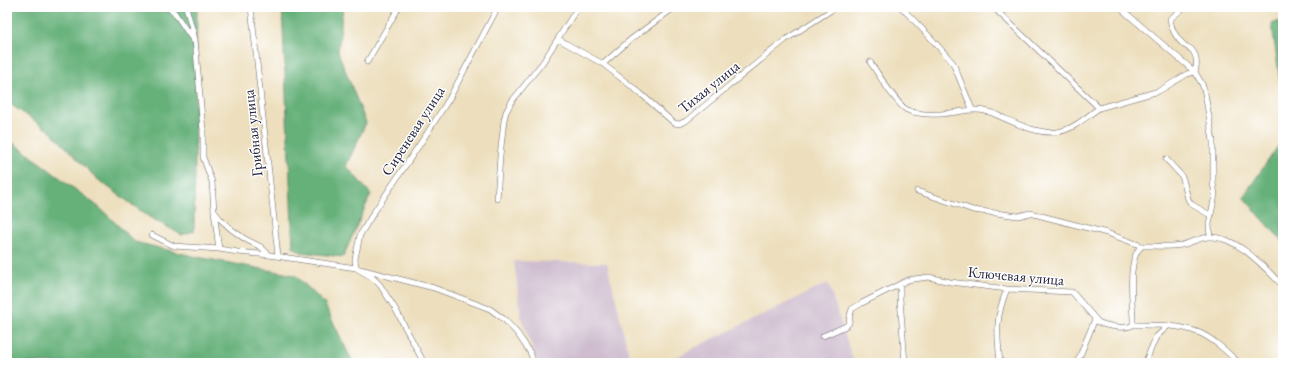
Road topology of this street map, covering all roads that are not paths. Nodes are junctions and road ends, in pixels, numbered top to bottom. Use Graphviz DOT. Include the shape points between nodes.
graph roads {
  1 [pos="166,7"];
  2 [pos="186,7"];
  3 [pos="251,7"];
  4 [pos="399,7"];
  5 [pos="493,7"];
  6 [pos="498,7"];
  7 [pos="578,7"];
  8 [pos="675,7"];
  9 [pos="836,7"];
  10 [pos="901,7"];
  11 [pos="993,7"];
  12 [pos="1119,7"];
  13 [pos="1185,7"];
  14 [pos="495,13"];
  15 [pos="558,39"];
  16 [pos="195,43"];
  17 [pos="367,62"];
  18 [pos="870,62"];
  19 [pos="603,64"];
  20 [pos="1195,72"];
  21 [pos="1098,108"];
  22 [pos="972,109"];
  23 [pos="1166,159"];
  24 [pos="917,191"];
  25 [pos="497,199"];
  26 [pos="214,211"];
  27 [pos="1210,215"];
  28 [pos="152,235"];
  29 [pos="1210,236"];
  30 [pos="1142,246"];
  31 [pos="219,249"];
  32 [pos="269,255"];
  33 [pos="278,256"];
  34 [pos="356,268"];
  35 [pos="900,284"];
  36 [pos="1283,286"];
  37 [pos="1007,289"];
  38 [pos="1095,319"];
  39 [pos="1133,325"];
  40 [pos="1168,326"];
  41 [pos="823,336"];
  42 [pos="424,363"];
  43 [pos="534,363"];
  44 [pos="905,363"];
  45 [pos="1000,363"];
  46 [pos="1077,363"];
  47 [pos="1145,363"];
  48 [pos="1239,363"];
  1 -- 16 [label="street" via="174,12"];
  2 -- 16 [label="street"];
  3 -- 33 [label="street, Грибная улица"];
  4 -- 17 [label="street"];
  5 -- 14 [label="street"];
  6 -- 14 [label="street, Сиреневая улица"];
  7 -- 15 [label="street"];
  8 -- 19 [label="street"];
  9 -- 19 [label="street, Тихая улица" via="785,40 683,124 674,123"];
  10 -- 22 [label="street" via="953,63"];
  11 -- 21 [label="street"];
  12 -- 20 [label="street"];
  13 -- 20 [label="street" via="1170,20 1181,42 1196,56 1198,64"];
  14 -- 34 [label="street, Сиреневая улица" via="448,99 360,235 355,259"];
  15 -- 19 [label="street, Тихая улица"];
  15 -- 25 [label="street" via="506,112"];
  16 -- 26 [label="street" via="203,157 212,182"];
  18 -- 22 [label="street" via="907,110 933,114"];
  20 -- 21 [label="street" via="1159,91"];
  20 -- 27 [label="street" via="1205,93 1213,141 1215,195"];
  21 -- 22 [label="street" via="1072,127 1059,132 1045,133 986,111"];
  23 -- 27 [label="street" via="1181,175 1191,204"];
  24 -- 30 [label="street" via="973,210 1018,216 1030,213 1107,233"];
  26 -- 31 [label="street"];
  26 -- 32 [label="street" via="231,229 261,246"];
  27 -- 29 [label="street"];
  28 -- 31 [label="street" via="174,246"];
  29 -- 30 [label="street" via="1181,245"];
  29 -- 36 [label="street" via="1239,246"];
  30 -- 39 [label="street" via="1133,262"];
  31 -- 32 [label="street"];
  32 -- 33 [label="street"];
  33 -- 34 [label="street"];
  34 -- 42 [label="street" via="380,285"];
  34 -- 43 [label="street" via="434,288 490,309 506,320 517,332"];
  35 -- 37 [label="street, Ключевая улица" via="908,280 929,277"];
  35 -- 41 [label="street, Ключевая улица" via="852,309 846,326"];
  35 -- 44 [label="street"];
  37 -- 38 [label="street, Ключевая улица" via="1072,292"];
  37 -- 45 [label="street" via="998,319"];
  38 -- 39 [label="street, Ключевая улица" via="1104,325 1127,328"];
  38 -- 46 [label="street"];
  39 -- 40 [label="street, Ключевая улица"];
  40 -- 47 [label="street" via="1156,337"];
  40 -- 48 [label="street, Ключевая улица" via="1199,333 1222,347"];
}
